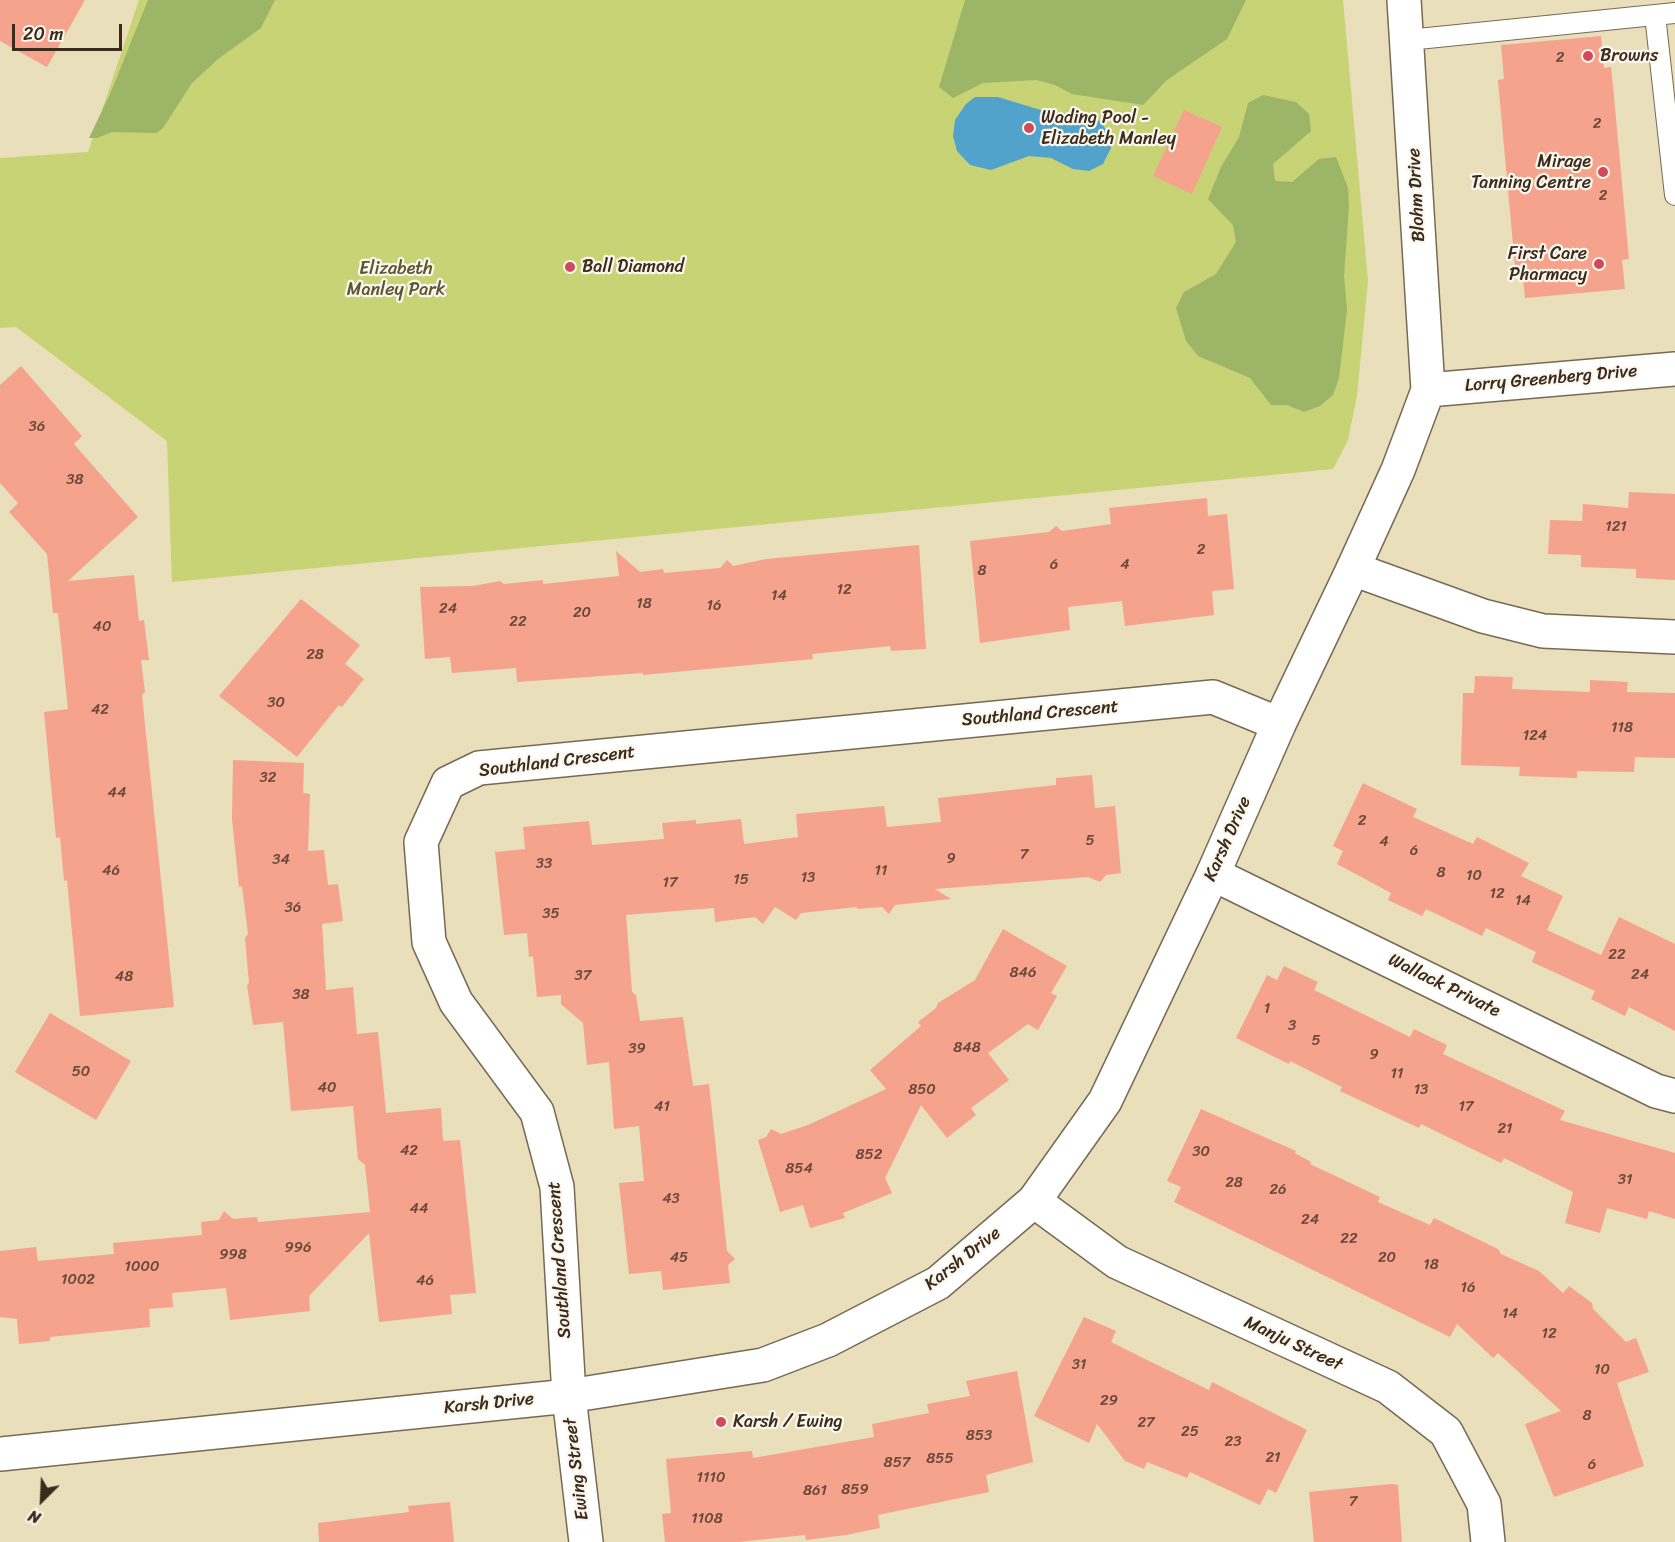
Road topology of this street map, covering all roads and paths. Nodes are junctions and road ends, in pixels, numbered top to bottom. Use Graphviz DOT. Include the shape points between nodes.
graph roads {
  1 [pos="1404,0"];
  2 [pos="1675,13"];
  3 [pos="1655,15"];
  4 [pos="1408,40"];
  5 [pos="1675,195"];
  6 [pos="1675,369"];
  7 [pos="1428,390"];
  8 [pos="1353,569"];
  9 [pos="1675,637"];
  10 [pos="1279,724"];
  11 [pos="1213,874"];
  12 [pos="1675,1096"];
  13 [pos="1034,1201"];
  14 [pos="569,1396"];
  15 [pos="0,1454"];
  16 [pos="586,1542"];
  17 [pos="1488,1542"];
  1 -- 4 [label="street, Blohm Drive"];
  2 -- 3 [label="lane"];
  3 -- 4 [label="lane"];
  3 -- 5 [label="lane"];
  4 -- 7 [label="street, Blohm Drive"];
  6 -- 7 [label="street, Lorry Greenberg Drive"];
  7 -- 8 [label="street, Karsh Drive" via="1398,470"];
  8 -- 9 [label="street" via="1484,616 1543,631"];
  8 -- 10 [label="street, Karsh Drive"];
  10 -- 11 [label="street, Karsh Drive"];
  10 -- 14 [label="street, Southland Crescent" via="1213,698 479,768 448,783 421,842 429,942 456,1002 537,1112 557,1187"];
  11 -- 12 [label="street, Wallack Private" via="1656,1091"];
  11 -- 13 [label="street, Karsh Drive" via="1105,1101"];
  13 -- 14 [label="street, Karsh Drive" via="938,1283 828,1340 763,1365"];
  13 -- 17 [label="street, Manju Street" via="1117,1262 1388,1388 1446,1432 1484,1504"];
  14 -- 15 [label="street, Karsh Drive"];
  14 -- 16 [label="street, Ewing Street"];
}
